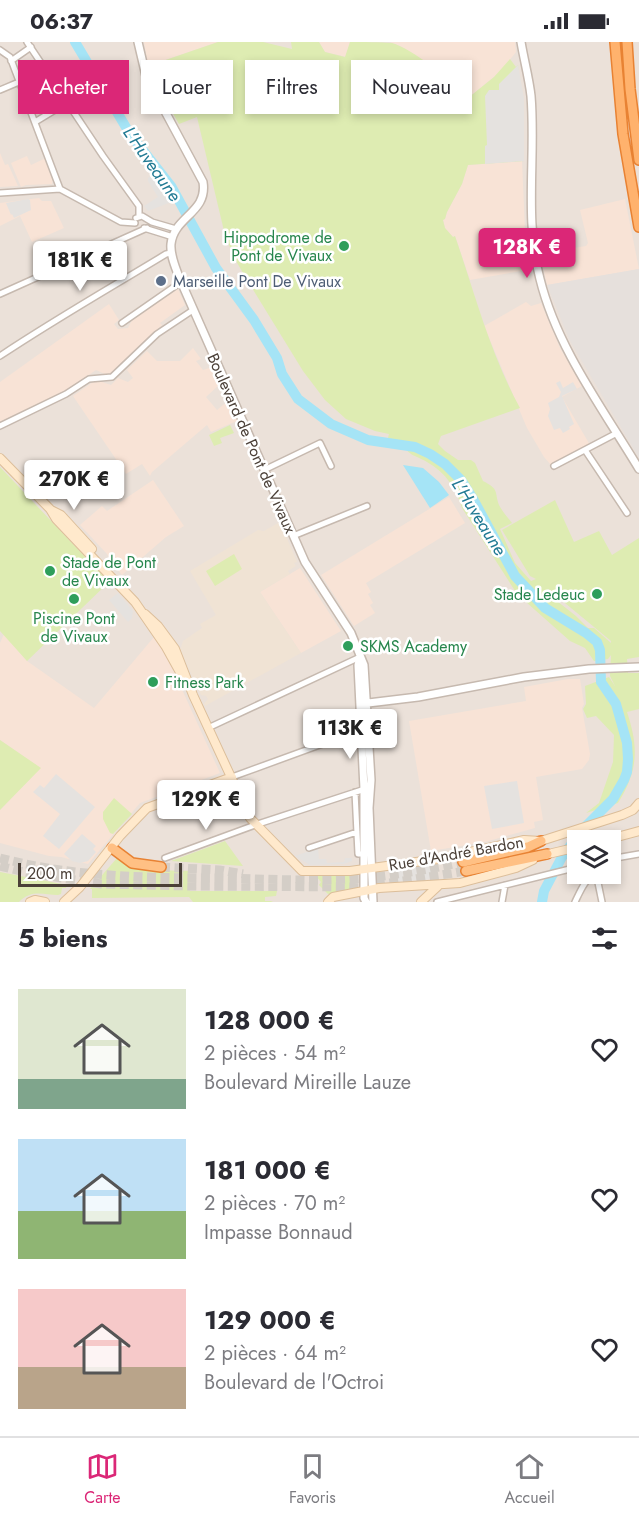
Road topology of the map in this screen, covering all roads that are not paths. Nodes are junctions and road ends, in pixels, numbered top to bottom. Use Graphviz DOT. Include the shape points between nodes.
graph roads {
  1 [pos="138,42"];
  2 [pos="521,42"];
  3 [pos="615,42"];
  4 [pos="627,42"];
  5 [pos="29,44"];
  6 [pos="0,50"];
  7 [pos="40,60"];
  8 [pos="11,61"];
  9 [pos="18,79"];
  10 [pos="18,82"];
  11 [pos="0,90"];
  12 [pos="32,114"];
  13 [pos="48,114"];
  14 [pos="76,114"];
  15 [pos="35,122"];
  16 [pos="639,160"];
  17 [pos="60,189"];
  18 [pos="0,193"];
  19 [pos="139,217"];
  20 [pos="122,222"];
  21 [pos="135,223"];
  22 [pos="639,227"];
  23 [pos="147,228"];
  24 [pos="174,233"];
  25 [pos="124,237"];
  26 [pos="171,253"];
  27 [pos="181,282"];
  28 [pos="0,294"];
  29 [pos="193,310"];
  30 [pos="122,323"];
  31 [pos="0,356"];
  32 [pos="0,426"];
  33 [pos="617,433"];
  34 [pos="585,450"];
  35 [pos="0,458"];
  36 [pos="331,466"];
  37 [pos="554,466"];
  38 [pos="639,469"];
  39 [pos="264,470"];
  40 [pos="367,506"];
  41 [pos="627,513"];
  42 [pos="293,536"];
  43 [pos="360,657"];
  44 [pos="638,666"];
  45 [pos="364,704"];
  46 [pos="208,728"];
  47 [pos="365,730"];
  48 [pos="232,777"];
  49 [pos="368,791"];
  50 [pos="355,792"];
  51 [pos="639,803"];
  52 [pos="255,825"];
  53 [pos="639,831"];
  54 [pos="357,832"];
  55 [pos="621,837"];
  56 [pos="541,841"];
  57 [pos="112,848"];
  58 [pos="309,848"];
  59 [pos="567,849"];
  60 [pos="364,854"];
  61 [pos="547,854"];
  62 [pos="639,854"];
  63 [pos="621,856"];
  64 [pos="163,863"];
  65 [pos="367,868"];
  66 [pos="567,870"];
  67 [pos="585,884"];
  68 [pos="598,884"];
  69 [pos="505,885"];
  70 [pos="438,886"];
  71 [pos="369,891"];
  72 [pos="65,901"];
  73 [pos="30,902"];
  74 [pos="45,902"];
  75 [pos="55,902"];
  76 [pos="328,902"];
  77 [pos="366,902"];
  78 [pos="373,902"];
  79 [pos="422,902"];
  80 [pos="436,902"];
  81 [pos="502,902"];
  82 [pos="575,902"];
  83 [pos="602,902"];
  1 -- 24 [label="street" via="146,76 203,182 204,197"];
  2 -- 33 [label="street" via="531,96 532,228 539,278 557,328"];
  3 -- 22 [label="highway" via="623,134"];
  4 -- 16 [label="highway"];
  5 -- 7 [label="street"];
  5 -- 8 [label="street"];
  6 -- 8 [label="street"];
  8 -- 9 [label="street"];
  10 -- 11 [label="street"];
  12 -- 15 [label="street"];
  13 -- 15 [label="street"];
  14 -- 19 [label="street" via="139,206"];
  15 -- 17 [label="street"];
  17 -- 18 [label="street"];
  17 -- 20 [label="street"];
  19 -- 21 [label="street"];
  19 -- 24 [label="street"];
  20 -- 21 [label="street"];
  20 -- 25 [label="street"];
  21 -- 23 [label="street"];
  23 -- 24 [label="street"];
  23 -- 25 [label="street"];
  24 -- 26 [label="street, Boulevard de Pont de Vivaux"];
  25 -- 28 [label="street"];
  26 -- 27 [label="street, Boulevard de Pont de Vivaux"];
  26 -- 31 [label="street"];
  27 -- 29 [label="street, Boulevard de Pont de Vivaux"];
  27 -- 30 [label="street"];
  29 -- 32 [label="street" via="157,334 112,377 89,379"];
  29 -- 39 [label="street, Boulevard de Pont de Vivaux"];
  33 -- 34 [label="street"];
  33 -- 38 [label="street"];
  34 -- 37 [label="street"];
  34 -- 41 [label="street"];
  35 -- 46 [label="main road" via="145,614 171,654"];
  36 -- 39 [label="street" via="320,443"];
  39 -- 42 [label="street, Boulevard de Pont de Vivaux"];
  40 -- 42 [label="street"];
  42 -- 43 [label="street, Boulevard de Pont de Vivaux" via="305,562 351,633"];
  43 -- 45 [label="street, Boulevard de Pont de Vivaux"];
  43 -- 46 [label="street"];
  44 -- 45 [label="street" via="524,678"];
  45 -- 47 [label="street, Boulevard de Pont de Vivaux"];
  46 -- 48 [label="main road"];
  47 -- 48 [label="street"];
  47 -- 49 [label="street, Boulevard de Pont de Vivaux"];
  48 -- 52 [label="main road"];
  48 -- 57 [label="main road" via="147,808"];
  49 -- 50 [label="street"];
  49 -- 60 [label="street, Boulevard de Pont de Vivaux"];
  49 -- 65 [label="street, Boulevard de Pont de Vivaux"];
  50 -- 52 [label="street"];
  50 -- 54 [label="street"];
  51 -- 56 [label="main road, Rue d'André Bardon" via="622,815"];
  52 -- 64 [label="street"];
  52 -- 65 [label="main road, Rue d'André Bardon" via="302,871"];
  53 -- 55 [label="main road"];
  54 -- 58 [label="street"];
  54 -- 60 [label="street" via="358,855"];
  56 -- 61 [label="highway" via="465,867"];
  56 -- 65 [label="main road, Rue d'André Bardon" via="524,840 438,859"];
  57 -- 64 [label="highway" via="132,863"];
  57 -- 72 [label="main road"];
  59 -- 61 [label="main road"];
  60 -- 65 [label="street, Boulevard de Pont de Vivaux"];
  61 -- 70 [label="main road" via="516,868"];
  62 -- 63 [label="street"];
  65 -- 71 [label="street, Boulevard de Pont de Vivaux"];
  66 -- 69 [label="street"];
  67 -- 82 [label="street"];
  68 -- 83 [label="street"];
  69 -- 80 [label="street"];
  69 -- 81 [label="street"];
  70 -- 71 [label="main road"];
  70 -- 79 [label="main road"];
  71 -- 76 [label="main road" via="333,897"];
  71 -- 77 [label="street, Boulevard de Pont de Vivaux"];
  71 -- 78 [label="street, Boulevard de Pont de Vivaux"];
  72 -- 75 [label="main road"];
  73 -- 74 [label="main road"];
}
